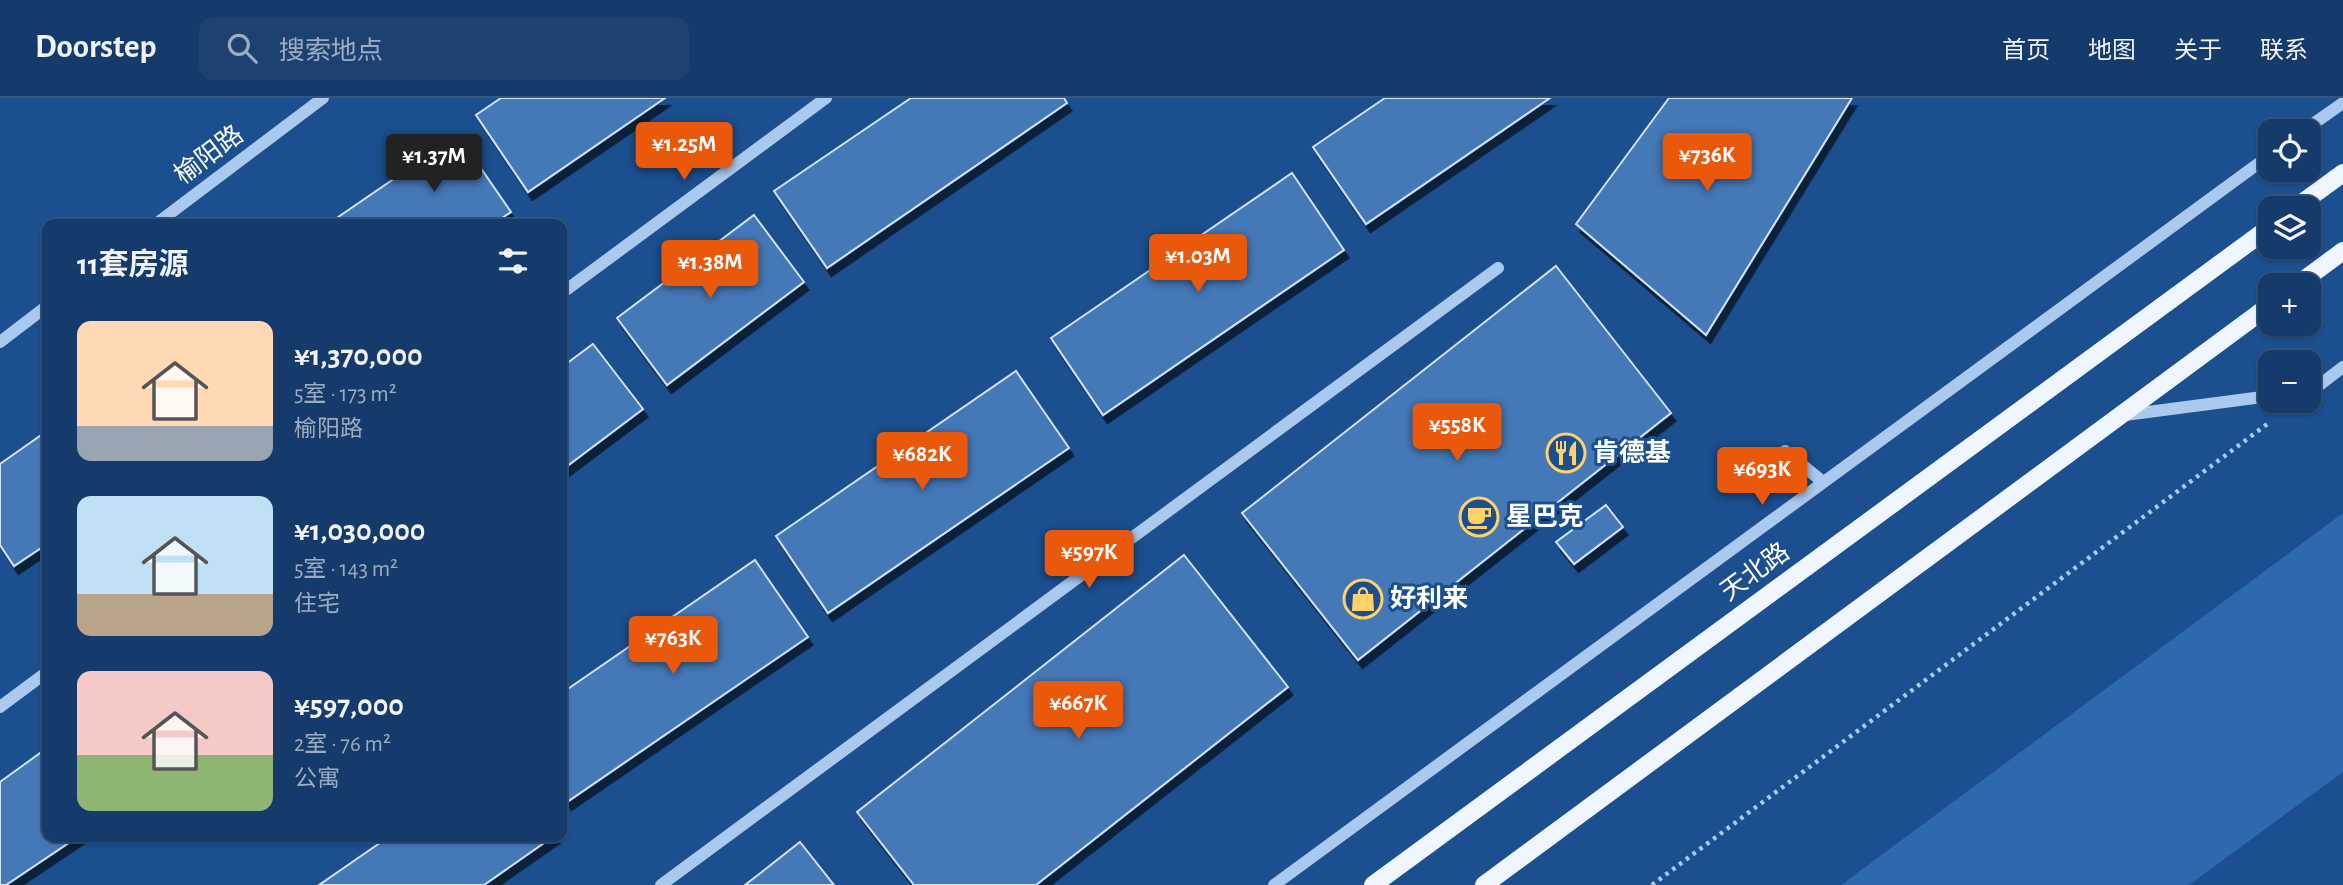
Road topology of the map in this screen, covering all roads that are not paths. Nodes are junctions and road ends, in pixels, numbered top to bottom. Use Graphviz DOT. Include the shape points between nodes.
graph roads {
  1 [pos="323,98"];
  2 [pos="826,98"];
  3 [pos="2343,103"];
  4 [pos="2320,119"];
  5 [pos="2258,164"];
  6 [pos="2343,173"];
  7 [pos="2311,196"];
  8 [pos="163,219"];
  9 [pos="2258,236"];
  10 [pos="2343,251"];
  11 [pos="1498,268"];
  12 [pos="2313,273"];
  13 [pos="567,289"];
  14 [pos="42,310"];
  15 [pos="2258,314"];
  16 [pos="0,342"];
  17 [pos="2343,367"];
  18 [pos="2321,382"];
  19 [pos="2258,398"];
  20 [pos="2121,415"];
  21 [pos="1785,452"];
  22 [pos="1823,482"];
  23 [pos="42,676"];
  24 [pos="0,707"];
  25 [pos="661,885"];
  26 [pos="1273,885"];
  27 [pos="1373,885"];
  28 [pos="1484,885"];
  1 -- 8 [label="street, 榆阳路"];
  2 -- 13 [label="street"];
  3 -- 4 [label="street"];
  5 -- 22 [label="street"];
  6 -- 7 [label="main road"];
  9 -- 27 [label="main road, 天北路"];
  10 -- 12 [label="main road"];
  11 -- 25 [label="street"];
  14 -- 16 [label="street"];
  15 -- 20 [label="main road"];
  17 -- 18 [label="street"];
  19 -- 20 [label="street"];
  20 -- 28 [label="main road"];
  21 -- 22 [label="street"];
  22 -- 26 [label="street"];
  23 -- 24 [label="street"];
}
